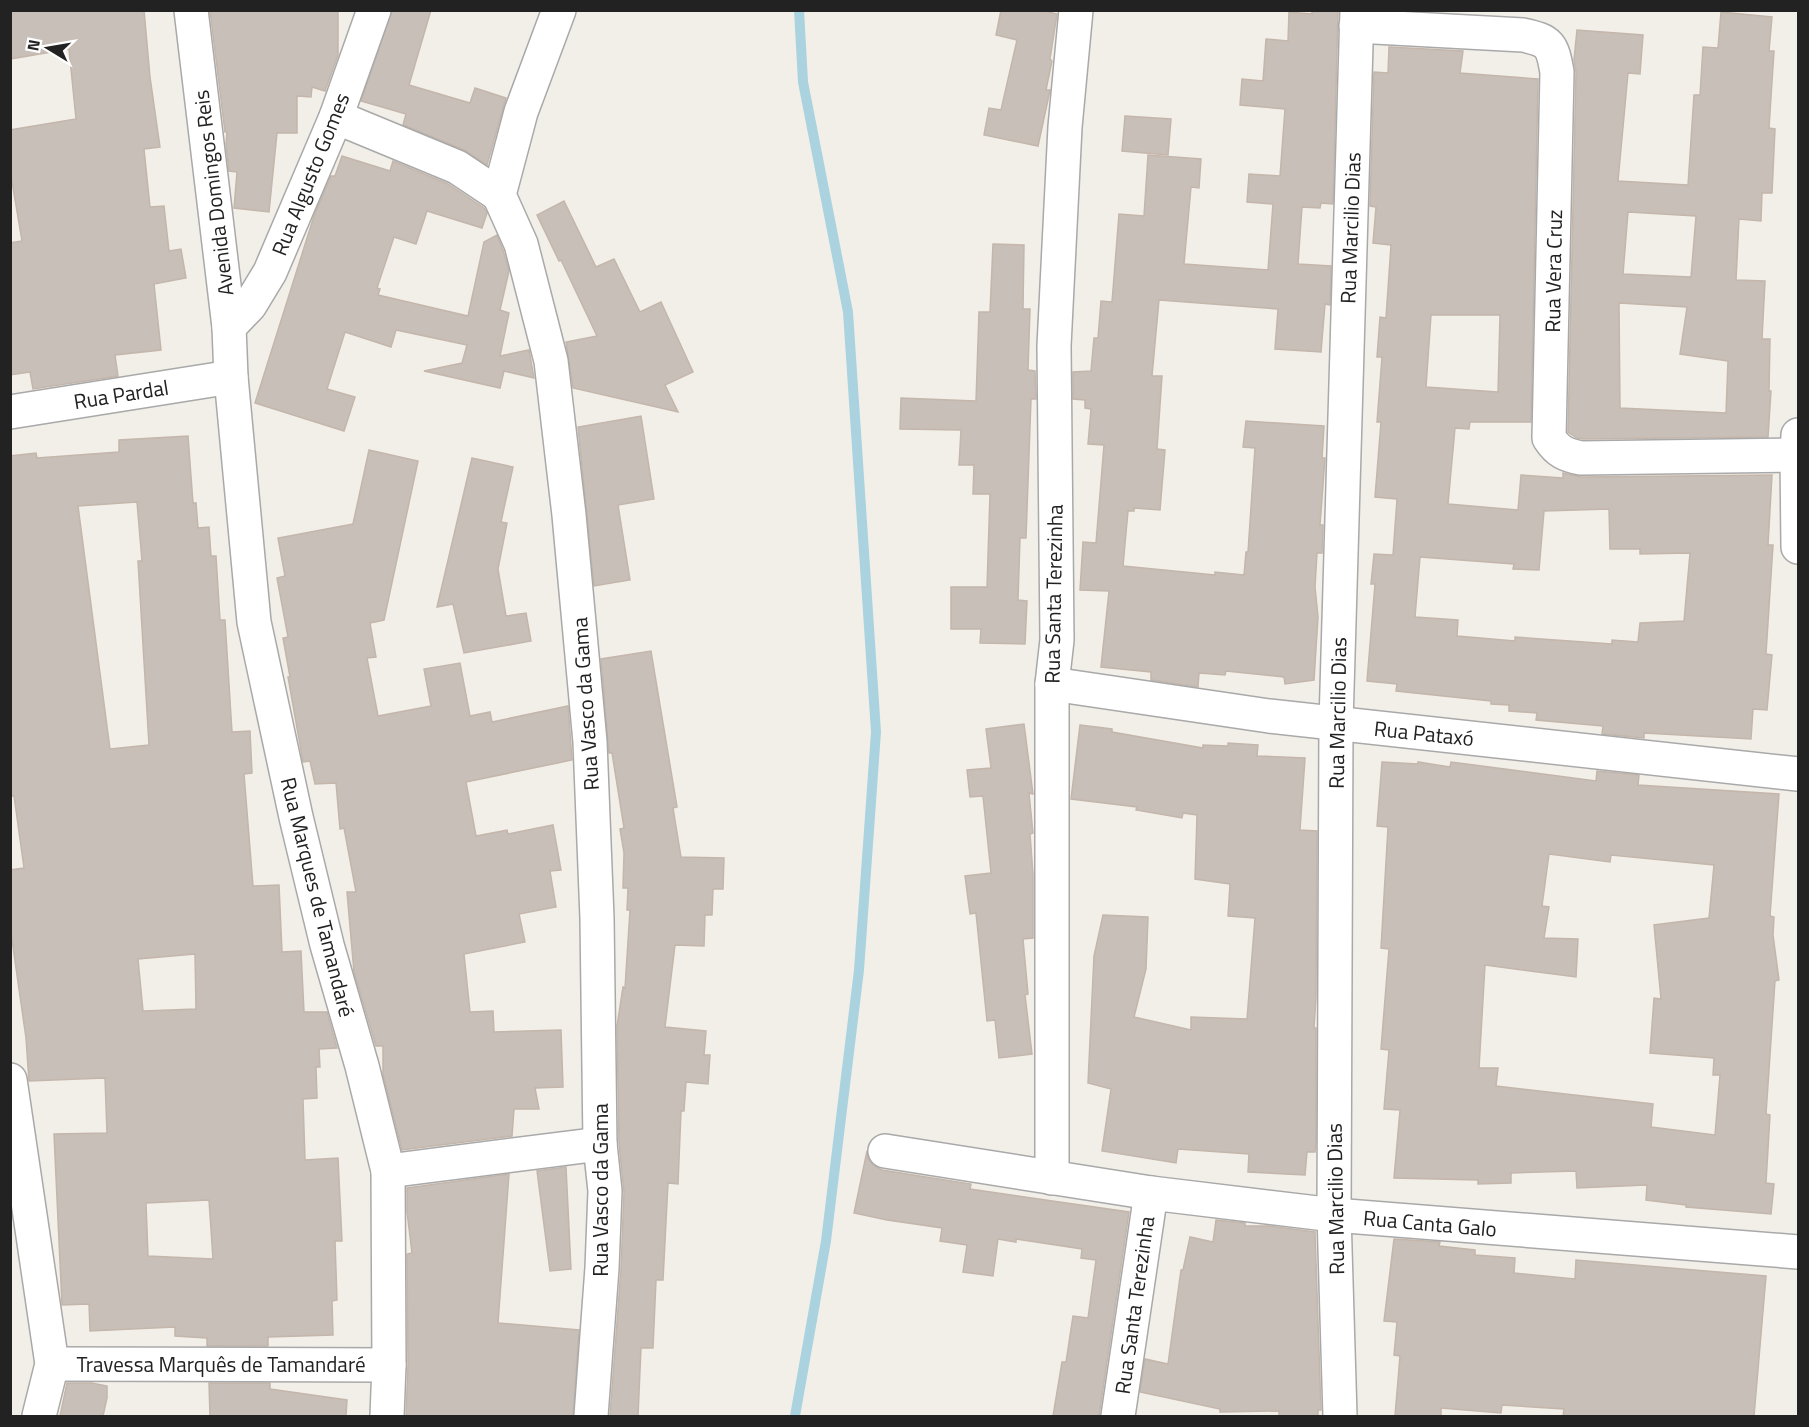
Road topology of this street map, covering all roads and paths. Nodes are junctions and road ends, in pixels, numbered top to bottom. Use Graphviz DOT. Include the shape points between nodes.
graph roads {
  1 [pos="191,10"];
  2 [pos="374,10"];
  3 [pos="559,10"];
  4 [pos="1076,10"];
  5 [pos="1356,18"];
  6 [pos="336,117"];
  7 [pos="499,195"];
  8 [pos="229,327"];
  9 [pos="231,377"];
  10 [pos="10,412"];
  11 [pos="1798,445"];
  12 [pos="1798,542"];
  13 [pos="1798,547"];
  14 [pos="1052,684"];
  15 [pos="1336,723"];
  16 [pos="1798,774"];
  17 [pos="10,1080"];
  18 [pos="600,1144"];
  19 [pos="885,1151"];
  20 [pos="388,1171"];
  21 [pos="1052,1178"];
  22 [pos="1151,1193"];
  23 [pos="1334,1215"];
  24 [pos="1798,1252"];
  25 [pos="52,1364"];
  26 [pos="389,1365"];
  27 [pos="39,1416"];
  28 [pos="387,1416"];
  29 [pos="591,1416"];
  30 [pos="1118,1416"];
  31 [pos="1340,1416"];
  1 -- 8 [label="street, Avenida Domingos Reis"];
  2 -- 6 [label="street, Rua Algusto Gomes"];
  3 -- 7 [label="street" via="521,112"];
  4 -- 14 [label="street, Rua Santa Terezinha" via="1065,127 1054,346 1057,640"];
  5 -- 11 [label="street, Rua Vera Cruz" via="1523,35 1543,40 1554,52 1557,72 1549,438 1556,449 1581,458"];
  5 -- 15 [label="street, Rua Marcilio Dias"];
  6 -- 7 [label="street" via="457,167"];
  6 -- 8 [label="street, Rua Algusto Gomes" via="270,272 250,305"];
  7 -- 18 [label="street, Rua Vasco da Gama" via="521,244 551,361 569,515 590,742"];
  8 -- 9 [label="street, Avenida Domingos Reis"];
  9 -- 10 [label="street, Rua Pardal"];
  9 -- 20 [label="street, Rua Marques de Tamandaré" via="254,622 327,945"];
  11 -- 12 [label="street"];
  12 -- 13 [label="street"];
  14 -- 15 [label="street, Rua Pataxó"];
  14 -- 21 [label="street, Rua Santa Terezinha"];
  15 -- 16 [label="street, Rua Pataxó"];
  15 -- 23 [label="street, Rua Marcilio Dias"];
  17 -- 25 [label="street"];
  18 -- 20 [label="street"];
  18 -- 29 [label="street, Rua Vasco da Gama" via="604,1191 602,1268"];
  19 -- 21 [label="street, Rua Canta Galo"];
  20 -- 26 [label="street, Rua Marques de Tamandaré"];
  21 -- 22 [label="street, Rua Canta Galo"];
  22 -- 23 [label="street, Rua Canta Galo"];
  22 -- 30 [label="street, Rua Santa Terezinha"];
  23 -- 24 [label="street, Rua Canta Galo"];
  23 -- 31 [label="street, Rua Marcilio Dias"];
  25 -- 26 [label="street, Travessa Marquês de Tamandaré"];
  25 -- 27 [label="street"];
  26 -- 28 [label="street, Rua Marques de Tamandaré"];
}
